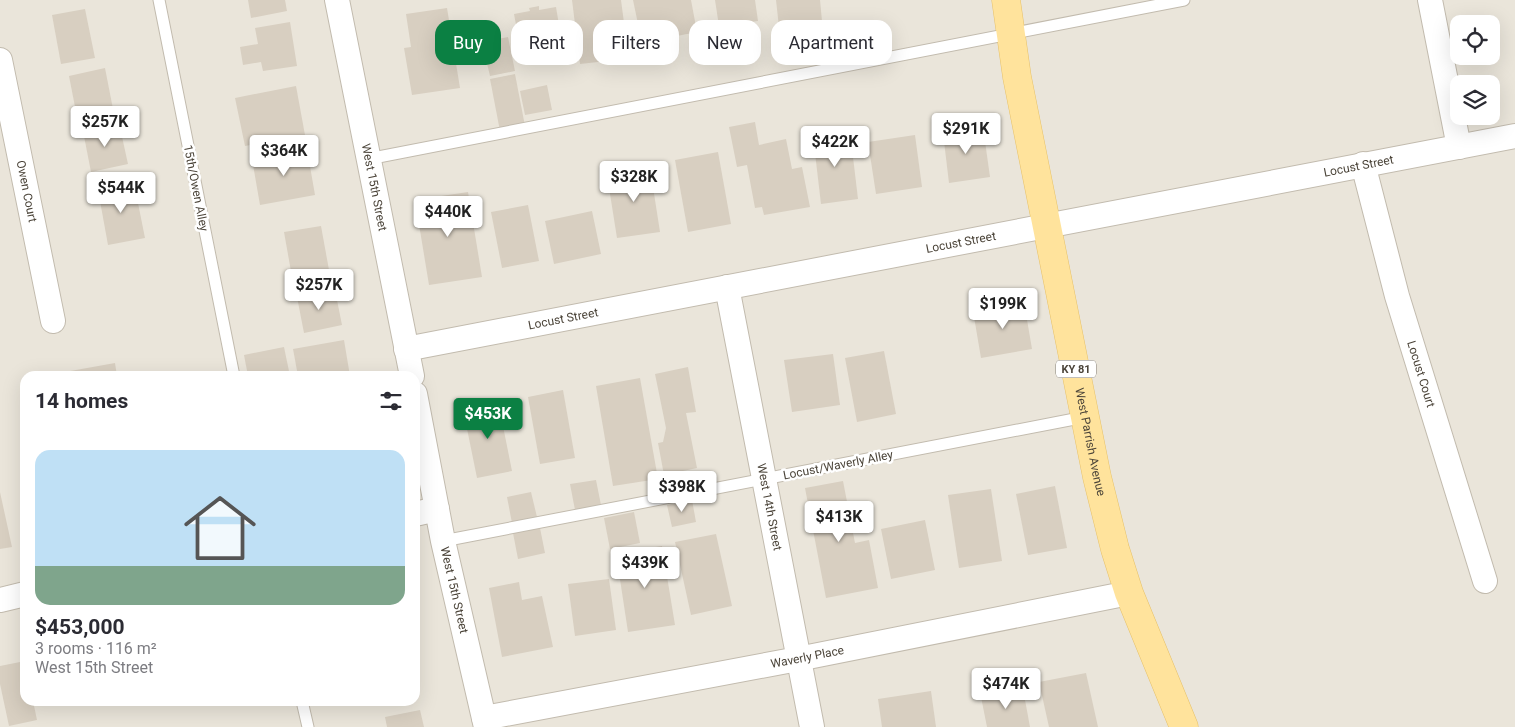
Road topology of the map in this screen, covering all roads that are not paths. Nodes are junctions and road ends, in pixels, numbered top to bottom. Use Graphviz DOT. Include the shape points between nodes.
graph roads {
  1 [pos="159,0"];
  2 [pos="337,0"];
  3 [pos="1006,0"];
  4 [pos="1184,0"];
  5 [pos="1430,0"];
  6 [pos="1011,32"];
  7 [pos="0,60"];
  8 [pos="1515,136"];
  9 [pos="1459,146"];
  10 [pos="368,159"];
  11 [pos="1363,164"];
  12 [pos="1046,225"];
  13 [pos="727,287"];
  14 [pos="53,321"];
  15 [pos="406,349"];
  16 [pos="233,371"];
  17 [pos="411,371"];
  18 [pos="1085,417"];
  19 [pos="420,448"];
  20 [pos="764,479"];
  21 [pos="426,512"];
  22 [pos="443,541"];
  23 [pos="1485,581"];
  24 [pos="1129,593"];
  25 [pos="20,595"];
  26 [pos="0,600"];
  27 [pos="798,659"];
  28 [pos="303,706"];
  29 [pos="485,722"];
  30 [pos="308,727"];
  31 [pos="812,727"];
  32 [pos="1184,727"];
  1 -- 16 [label="lane, 15th/Owen Alley"];
  2 -- 10 [label="street, West 15th Street"];
  3 -- 6 [label="main road, West Parrish Avenue / KY 81"];
  4 -- 6 [label="lane"];
  5 -- 9 [label="street"];
  6 -- 10 [label="lane"];
  6 -- 12 [label="main road, West Parrish Avenue / KY 81"];
  7 -- 14 [label="street, Owen Court"];
  8 -- 9 [label="street, Locust Street"];
  9 -- 11 [label="street, Locust Street"];
  10 -- 15 [label="street, West 15th Street"];
  11 -- 12 [label="street, Locust Street"];
  11 -- 23 [label="street, Locust Court" via="1397,296"];
  12 -- 13 [label="street, Locust Street"];
  12 -- 18 [label="main road, West Parrish Avenue / KY 81"];
  13 -- 15 [label="street, Locust Street"];
  13 -- 20 [label="street, West 14th Street"];
  15 -- 17 [label="street, West 15th Street"];
  18 -- 20 [label="lane, Locust/Waverly Alley"];
  18 -- 24 [label="main road, West Parrish Avenue / KY 81" via="1110,531"];
  19 -- 21 [label="street, West 15th Street"];
  20 -- 22 [label="lane, Locust/Waverly Alley"];
  20 -- 27 [label="street, West 14th Street"];
  21 -- 22 [label="street, West 15th Street"];
  22 -- 29 [label="street, West 15th Street"];
  24 -- 27 [label="street, Waverly Place"];
  24 -- 32 [label="main road, West Parrish Avenue / KY 81"];
  25 -- 26 [label="street"];
  27 -- 29 [label="street, Waverly Place"];
  27 -- 31 [label="street, West 14th Street"];
  28 -- 30 [label="lane"];
}
